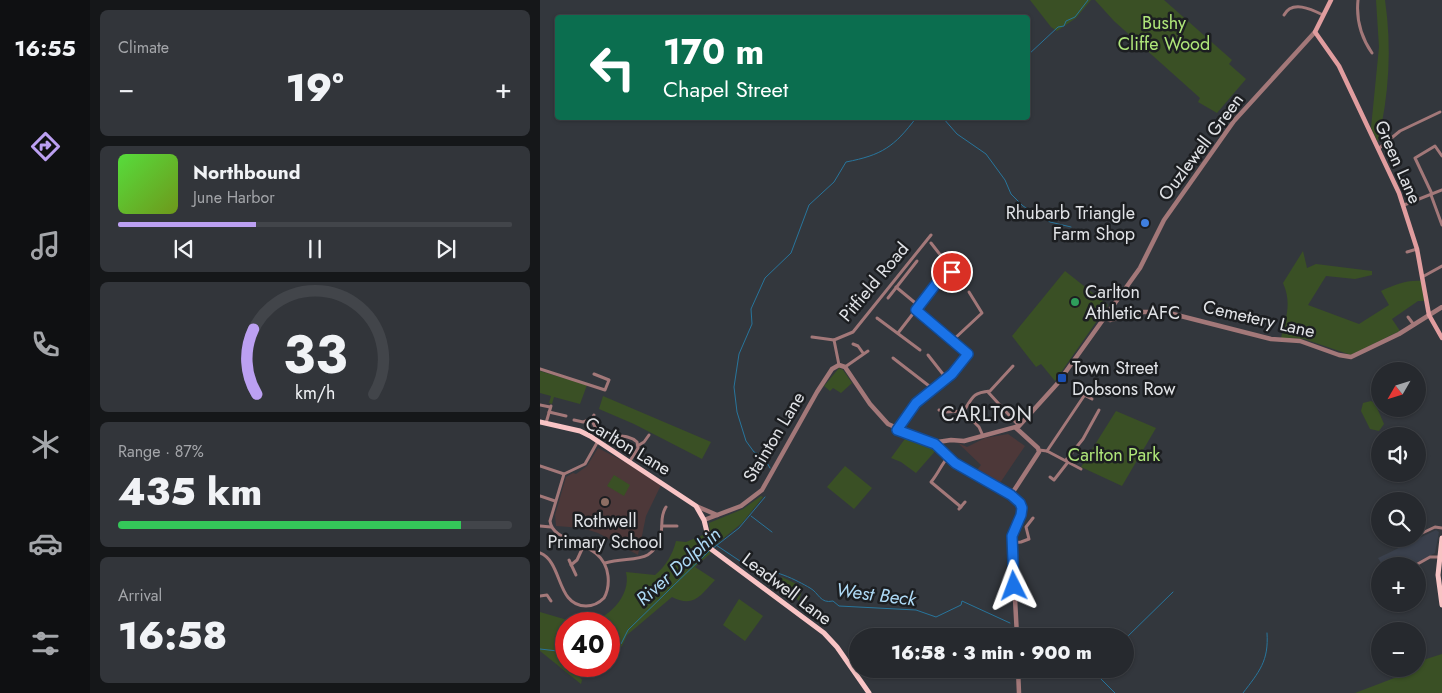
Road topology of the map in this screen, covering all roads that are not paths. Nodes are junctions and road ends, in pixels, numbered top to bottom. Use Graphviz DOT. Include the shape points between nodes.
graph roads {
  1 [pos="1331,0"];
  2 [pos="1358,0"];
  3 [pos="1284,14"];
  4 [pos="1323,15"];
  5 [pos="1315,32"];
  6 [pos="1372,53"];
  7 [pos="1440,112"];
  8 [pos="1377,147"];
  9 [pos="1442,156"];
  10 [pos="1442,190"];
  11 [pos="1431,194"];
  12 [pos="1404,205"];
  13 [pos="1442,225"];
  14 [pos="931,235"];
  15 [pos="931,243"];
  16 [pos="1417,249"];
  17 [pos="1407,252"];
  18 [pos="917,261"];
  19 [pos="1442,266"];
  20 [pos="952,272"];
  21 [pos="1424,276"];
  22 [pos="963,284"];
  23 [pos="896,287"];
  24 [pos="969,292"];
  25 [pos="888,298"];
  26 [pos="1442,306"];
  27 [pos="917,308"];
  28 [pos="1429,315"];
  29 [pos="1103,317"];
  30 [pos="1408,317"];
  31 [pos="877,318"];
  32 [pos="1414,325"];
  33 [pos="898,333"];
  34 [pos="812,337"];
  35 [pos="1442,338"];
  36 [pos="834,340"];
  37 [pos="953,340"];
  38 [pos="853,344"];
  39 [pos="920,350"];
  40 [pos="868,351"];
  41 [pos="863,354"];
  42 [pos="928,355"];
  43 [pos="893,358"];
  44 [pos="839,364"];
  45 [pos="1013,366"];
  46 [pos="844,367"];
  47 [pos="540,369"];
  48 [pos="594,374"];
  49 [pos="946,378"];
  50 [pos="933,389"];
  51 [pos="988,392"];
  52 [pos="1092,399"];
  53 [pos="540,405"];
  54 [pos="550,408"];
  55 [pos="939,410"];
  56 [pos="1099,410"];
  57 [pos="594,415"];
  58 [pos="1095,415"];
  59 [pos="566,416"];
  60 [pos="1100,418"];
  61 [pos="592,419"];
  62 [pos="971,419"];
  63 [pos="574,420"];
  64 [pos="543,423"];
  65 [pos="1018,427"];
  66 [pos="897,430"];
  67 [pos="649,435"];
  68 [pos="984,436"];
  69 [pos="599,441"];
  70 [pos="935,444"];
  71 [pos="639,445"];
  72 [pos="1039,450"];
  73 [pos="1047,451"];
  74 [pos="948,457"];
  75 [pos="630,461"];
  76 [pos="1067,461"];
  77 [pos="540,466"];
  78 [pos="1082,469"];
  79 [pos="564,474"];
  80 [pos="1050,477"];
  81 [pos="1011,495"];
  82 [pos="540,496"];
  83 [pos="556,501"];
  84 [pos="966,502"];
  85 [pos="696,506"];
  86 [pos="666,507"];
  87 [pos="717,515"];
  88 [pos="1033,518"];
  89 [pos="704,520"];
  90 [pos="540,526"];
  91 [pos="662,526"];
  92 [pos="677,526"];
  93 [pos="551,527"];
  94 [pos="1442,528"];
  95 [pos="1426,531"];
  96 [pos="1442,538"];
  97 [pos="1012,542"];
  98 [pos="1441,545"];
  99 [pos="584,547"];
  100 [pos="540,553"];
  101 [pos="1439,556"];
  102 [pos="569,560"];
  103 [pos="1426,560"];
  104 [pos="605,563"];
  105 [pos="571,565"];
  106 [pos="576,575"];
  107 [pos="540,596"];
  108 [pos="551,601"];
  109 [pos="1442,605"];
  110 [pos="1017,628"];
  111 [pos="1018,678"];
  112 [pos="869,693"];
  113 [pos="1019,693"];
  1 -- 4 [label="main road, Ouzlewell Green"];
  2 -- 6 [label="street" via="1359,25"];
  3 -- 4 [label="street" via="1295,5"];
  4 -- 5 [label="main road, Ouzlewell Green"];
  5 -- 8 [label="main road, Green Lane" via="1339,66"];
  5 -- 29 [label="street, Ouzlewell Green" via="1234,121 1159,228 1140,268"];
  7 -- 8 [label="street" via="1400,131 1386,145"];
  8 -- 12 [label="main road, Green Lane"];
  9 -- 11 [label="street" via="1435,146 1415,158"];
  10 -- 11 [label="street"];
  11 -- 12 [label="street"];
  11 -- 13 [label="street"];
  12 -- 16 [label="main road, Green Lane"];
  14 -- 36 [label="street, Pitfield Road" via="856,329"];
  15 -- 20 [label="street"];
  16 -- 17 [label="street"];
  16 -- 21 [label="main road, Green Lane"];
  18 -- 23 [label="street"];
  19 -- 21 [label="street"];
  20 -- 22 [label="street"];
  20 -- 27 [label="street" via="936,284"];
  21 -- 28 [label="main road, Green Lane"];
  23 -- 25 [label="street"];
  23 -- 27 [label="street"];
  24 -- 37 [label="street" via="982,313"];
  26 -- 28 [label="street"];
  27 -- 33 [label="street"];
  27 -- 37 [label="street"];
  28 -- 32 [label="street, Cemetery Lane"];
  28 -- 35 [label="main road"];
  29 -- 32 [label="street, Cemetery Lane" via="1110,320 1142,312 1165,312 1272,339 1300,341 1351,357"];
  29 -- 65 [label="street, Ouzlewell Green" via="1057,384"];
  30 -- 32 [label="street"];
  31 -- 33 [label="street"];
  33 -- 39 [label="street"];
  34 -- 36 [label="street"];
  36 -- 44 [label="street"];
  37 -- 49 [label="street" via="968,354"];
  38 -- 41 [label="street"];
  40 -- 41 [label="street"];
  41 -- 46 [label="street"];
  42 -- 49 [label="street"];
  43 -- 50 [label="street"];
  44 -- 46 [label="street"];
  44 -- 87 [label="street, Stainton Lane" via="817,392 766,485 741,506"];
  45 -- 51 [label="street"];
  46 -- 66 [label="street" via="879,414"];
  47 -- 48 [label="street" via="605,390 609,380"];
  49 -- 50 [label="street"];
  50 -- 66 [label="street" via="916,403"];
  51 -- 55 [label="street" via="975,394 965,412 945,414"];
  51 -- 65 [label="street"];
  52 -- 73 [label="street" via="1085,394"];
  53 -- 54 [label="street"];
  54 -- 59 [label="street"];
  54 -- 64 [label="street"];
  56 -- 58 [label="street"];
  57 -- 61 [label="street"];
  58 -- 60 [label="street"];
  58 -- 76 [label="street"];
  61 -- 63 [label="street"];
  61 -- 71 [label="street" via="600,432 630,438"];
  62 -- 68 [label="street"];
  64 -- 69 [label="main road, Carlton Lane" via="580,431"];
  65 -- 68 [label="street"];
  65 -- 72 [label="street"];
  66 -- 70 [label="street"];
  67 -- 71 [label="street"];
  68 -- 70 [label="street"];
  69 -- 75 [label="main road, Carlton Lane"];
  69 -- 79 [label="street" via="585,464"];
  70 -- 74 [label="street"];
  71 -- 75 [label="street"];
  72 -- 73 [label="street"];
  72 -- 81 [label="street"];
  73 -- 76 [label="street"];
  74 -- 81 [label="street"];
  74 -- 84 [label="street" via="931,482 960,508"];
  75 -- 85 [label="main road, Carlton Lane"];
  76 -- 78 [label="street"];
  76 -- 80 [label="street" via="1054,480"];
  77 -- 79 [label="street"];
  79 -- 83 [label="street"];
  81 -- 97 [label="street" via="1022,508"];
  82 -- 83 [label="street"];
  83 -- 93 [label="street"];
  85 -- 87 [label="street"];
  85 -- 89 [label="main road, Leadwell Lane"];
  86 -- 91 [label="street" via="661,515"];
  87 -- 89 [label="street, Stainton Lane"];
  88 -- 97 [label="street" via="1026,527 1029,539"];
  89 -- 112 [label="main road, Leadwell Lane" via="713,551 824,633"];
  90 -- 93 [label="street"];
  91 -- 92 [label="street"];
  91 -- 104 [label="street" via="651,554"];
  93 -- 99 [label="street"];
  94 -- 95 [label="street"];
  96 -- 98 [label="main road"];
  97 -- 110 [label="street"];
  98 -- 101 [label="main road"];
  99 -- 104 [label="street" via="594,551"];
  99 -- 105 [label="street"];
  100 -- 104 [label="street" via="550,560 569,599 580,605 596,604 606,594 609,585"];
  101 -- 103 [label="street"];
  101 -- 109 [label="main road"];
  102 -- 105 [label="street"];
  105 -- 106 [label="street"];
  107 -- 108 [label="street" via="547,595"];
  111 -- 113 [label="street"];
}
